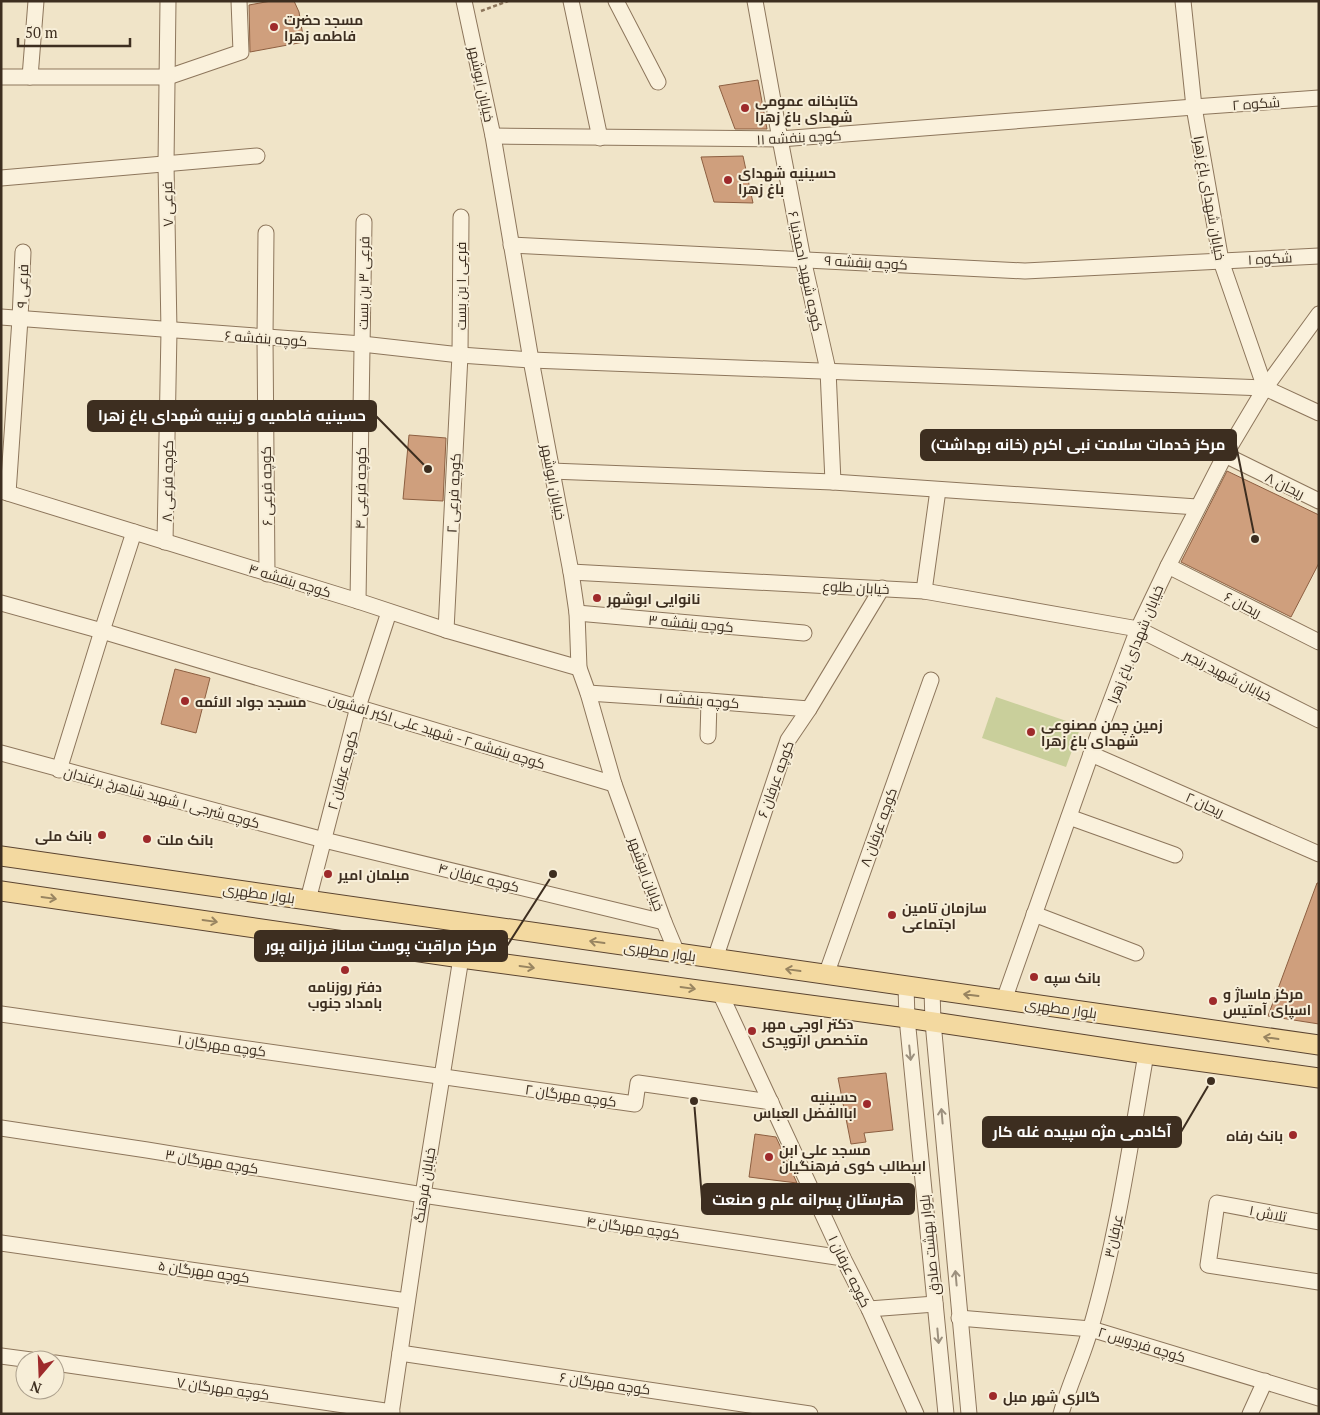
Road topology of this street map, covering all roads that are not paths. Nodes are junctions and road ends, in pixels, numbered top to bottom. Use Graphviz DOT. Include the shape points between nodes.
graph roads {
  1 [pos="36,1"];
  2 [pos="168,1"];
  3 [pos="239,1"];
  4 [pos="571,1"];
  5 [pos="616,1"];
  6 [pos="755,1"];
  7 [pos="1183,1"];
  8 [pos="466,8"];
  9 [pos="168,76"];
  10 [pos="1,77"];
  11 [pos="30,77"];
  12 [pos="658,82"];
  13 [pos="1319,98"];
  14 [pos="1194,107"];
  15 [pos="493,136"];
  16 [pos="600,138"];
  17 [pos="780,140"];
  18 [pos="257,156"];
  19 [pos="166,164"];
  20 [pos="1,178"];
  21 [pos="461,217"];
  22 [pos="364,222"];
  23 [pos="266,233"];
  24 [pos="511,245"];
  25 [pos="23,252"];
  26 [pos="1319,256"];
  27 [pos="803,259"];
  28 [pos="1221,261"];
  29 [pos="1319,314"];
  30 [pos="1,317"];
  31 [pos="20,319"];
  32 [pos="169,331"];
  33 [pos="265,338"];
  34 [pos="362,344"];
  35 [pos="460,355"];
  36 [pos="531,360"];
  37 [pos="828,370"];
  38 [pos="1265,388"];
  39 [pos="1319,412"];
  40 [pos="1225,455"];
  41 [pos="551,471"];
  42 [pos="833,482"];
  43 [pos="938,490"];
  44 [pos="4,492"];
  45 [pos="1319,501"];
  46 [pos="1197,507"];
  47 [pos="134,532"];
  48 [pos="166,542"];
  49 [pos="1168,566"];
  50 [pos="571,572"];
  51 [pos="267,574"];
  52 [pos="882,588"];
  53 [pos="924,591"];
  54 [pos="358,601"];
  55 [pos="1,603"];
  56 [pos="389,612"];
  57 [pos="577,613"];
  58 [pos="1138,629"];
  59 [pos="446,630"];
  60 [pos="102,631"];
  61 [pos="804,634"];
  62 [pos="1319,642"];
  63 [pos="579,668"];
  64 [pos="931,680"];
  65 [pos="588,694"];
  66 [pos="710,701"];
  67 [pos="358,707"];
  68 [pos="809,709"];
  69 [pos="1319,720"];
  70 [pos="708,736"];
  71 [pos="1,753"];
  72 [pos="1091,754"];
  73 [pos="59,770"];
  74 [pos="614,784"];
  75 [pos="1069,817"];
  76 [pos="324,840"];
  77 [pos="1319,854"];
  78 [pos="1175,855"];
  79 [pos="1,856"];
  80 [pos="1,891"];
  81 [pos="308,900"];
  82 [pos="1034,914"];
  83 [pos="664,922"];
  84 [pos="677,953"];
  85 [pos="1136,953"];
  86 [pos="461,958"];
  87 [pos="715,959"];
  88 [pos="826,974"];
  89 [pos="906,987"];
  90 [pos="932,990"];
  91 [pos="720,993"];
  92 [pos="1004,1000"];
  93 [pos="1,1014"];
  94 [pos="907,1018"];
  95 [pos="933,1022"];
  96 [pos="1319,1045"];
  97 [pos="1146,1054"];
  98 [pos="442,1077"];
  99 [pos="1319,1078"];
  100 [pos="770,1102"];
  101 [pos="1,1128"];
  102 [pos="423,1195"];
  103 [pos="1319,1222"];
  104 [pos="952,1238"];
  105 [pos="929,1240"];
  106 [pos="1,1243"];
  107 [pos="843,1258"];
  108 [pos="1319,1282"];
  109 [pos="407,1301"];
  110 [pos="935,1304"];
  111 [pos="869,1309"];
  112 [pos="959,1318"];
  113 [pos="1091,1329"];
  114 [pos="400,1353"];
  115 [pos="1,1356"];
  116 [pos="15,1358"];
  117 [pos="65,1364"];
  118 [pos="1265,1381"];
  119 [pos="1319,1398"];
  120 [pos="392,1413"];
  121 [pos="810,1414"];
  122 [pos="916,1414"];
  123 [pos="946,1414"];
  124 [pos="969,1414"];
  125 [pos="1061,1414"];
  126 [pos="1250,1414"];
  1 -- 11 [label="street"];
  2 -- 9 [label="street, فرعی ۷"];
  3 -- 9 [label="street" via="240,52"];
  4 -- 16 [label="street"];
  5 -- 12 [label="street"];
  6 -- 17 [label="street, کوچه شهید احمدنیا ۶"];
  7 -- 14 [label="street, خیابان شهدای باغ زهرا"];
  8 -- 15 [label="street, خیابان ابوشهر"];
  9 -- 11 [label="street"];
  9 -- 19 [label="street, فرعی ۷"];
  10 -- 11 [label="street"];
  13 -- 14 [label="street, شکوه ۲"];
  14 -- 17 [label="street, کوچه بنفشه ۱۱"];
  14 -- 28 [label="street, خیابان شهدای باغ زهرا"];
  15 -- 16 [label="street, کوچه بنفشه ۱۱"];
  15 -- 24 [label="street, خیابان ابوشهر"];
  16 -- 17 [label="street, کوچه بنفشه ۱۱"];
  17 -- 27 [label="street, کوچه شهید احمدنیا ۶"];
  18 -- 19 [label="street"];
  19 -- 20 [label="street"];
  19 -- 32 [label="street, فرعی ۷"];
  21 -- 35 [label="street, فرعی ۱ بن بست"];
  22 -- 34 [label="street, فرعی ۳ بن بست"];
  23 -- 33 [label="street, کوچه فرعی ۶"];
  24 -- 27 [label="street, کوچه بنفشه ۹"];
  24 -- 36 [label="street, خیابان ابوشهر"];
  25 -- 31 [label="street, فرعی ۹"];
  26 -- 28 [label="street, شکوه ۱"];
  27 -- 28 [label="street, کوچه بنفشه ۹" via="1025,271"];
  27 -- 37 [label="street, کوچه شهید احمدنیا ۶"];
  28 -- 38 [label="street, خیابان شهدای باغ زهرا"];
  29 -- 38 [label="street, خیابان شهدای باغ‌ زهرا"];
  30 -- 31 [label="street, کوچه بنفشه ۶"];
  31 -- 32 [label="street, کوچه بنفشه ۶"];
  31 -- 44 [label="street, فرعی ۹"];
  32 -- 33 [label="street, کوچه بنفشه ۶"];
  32 -- 48 [label="street, کوچه فرعی ۸"];
  33 -- 34 [label="street, کوچه بنفشه ۶"];
  33 -- 51 [label="street, کوچه فرعی ۶"];
  34 -- 35 [label="street, کوچه بنفشه ۶"];
  34 -- 54 [label="street, کوچه فرعی ۴"];
  35 -- 36 [label="street, کوچه بنفشه ۶"];
  35 -- 59 [label="street, کوچه فرعی ۲"];
  36 -- 37 [label="street, کوچه بنفشه ۶"];
  36 -- 41 [label="street, خیابان ابوشهر"];
  37 -- 38 [label="street, کوچه بنفشه ۶"];
  37 -- 42 [label="street, کوچه شهید احمدنیا ۶"];
  38 -- 39 [label="street"];
  38 -- 40 [label="street, خیابان شهدای باغ‌ زهرا"];
  40 -- 45 [label="street, ریحان ۸"];
  40 -- 46 [label="street, خیابان شهدای باغ‌ زهرا"];
  41 -- 42 [label="street"];
  41 -- 50 [label="street, خیابان ابوشهر"];
  42 -- 43 [label="street"];
  43 -- 46 [label="street"];
  43 -- 53 [label="street"];
  44 -- 47 [label="street, کوچه بنفشه ۴"];
  46 -- 49 [label="street, خیابان شهدای باغ‌ زهرا"];
  47 -- 48 [label="street, کوچه بنفشه ۴"];
  47 -- 60 [label="street"];
  48 -- 51 [label="street, کوچه بنفشه ۴"];
  49 -- 58 [label="street, خیابان شهدای باغ‌ زهرا"];
  49 -- 62 [label="street, ریحان ۶"];
  50 -- 52 [label="street, خیابان طلوع"];
  50 -- 57 [label="street, خیابان ابوشهر"];
  51 -- 54 [label="street, کوچه بنفشه ۴"];
  52 -- 53 [label="street, خیابان طلوع"];
  52 -- 68 [label="street, کوچه عرفان ۶"];
  53 -- 58 [label="street, خیابان طلوع"];
  54 -- 56 [label="street, کوچه بنفشه ۴"];
  55 -- 60 [label="street, کوچه بنفشه ۲ - شهید علی اکبر افشون"];
  56 -- 59 [label="street, کوچه بنفشه ۴"];
  56 -- 67 [label="street, کوچه عرفان ۲"];
  57 -- 61 [label="street, کوچه بنفشه ۳"];
  57 -- 63 [label="street, خیابان ابوشهر"];
  58 -- 69 [label="street, خیابان شهید رنجبر"];
  58 -- 72 [label="street, خیابان شهدای باغ‌ زهرا"];
  59 -- 63 [label="street, کوچه بنفشه ۴"];
  60 -- 67 [label="street, کوچه بنفشه ۲ - شهید علی اکبر افشون"];
  60 -- 73 [label="street"];
  63 -- 65 [label="street, خیابان ابوشهر"];
  64 -- 88 [label="street, کوچه عرفان ۸"];
  65 -- 66 [label="street, کوچه بنفشه ۱"];
  65 -- 74 [label="street, خیابان ابوشهر"];
  66 -- 68 [label="street, کوچه بنفشه ۱"];
  66 -- 70 [label="street"];
  67 -- 74 [label="street, کوچه بنفشه ۲ - شهید علی اکبر افشون"];
  67 -- 76 [label="street, کوچه عرفان ۲"];
  68 -- 87 [label="street, کوچه عرفان ۶" via="788,740"];
  71 -- 73 [label="street, کوچه شرجی ۱ شهید شاهرخ برغندان"];
  72 -- 75 [label="street, خیابان شهدای باغ‌ زهرا"];
  72 -- 77 [label="street, ریحان ۲"];
  73 -- 76 [label="street, کوچه شرجی ۱ شهید شاهرخ برغندان"];
  74 -- 83 [label="street, خیابان ابوشهر"];
  75 -- 78 [label="street"];
  75 -- 82 [label="street, خیابان شهدای باغ‌ زهرا"];
  76 -- 81 [label="street, کوچه عرفان ۲"];
  76 -- 83 [label="street, کوچه عرفان ۴"];
  79 -- 81 [label="main road, بلوار مطهری"];
  80 -- 86 [label="main road, one-way"];
  84 -- 81 [label="main road, بلوار مطهری, one-way"];
  82 -- 85 [label="street"];
  82 -- 92 [label="street, خیابان شهدای باغ‌ زهرا"];
  83 -- 84 [label="street, خیابان ابوشهر"];
  84 -- 87 [label="main road, بلوار مطهری"];
  86 -- 91 [label="main road, one-way"];
  86 -- 98 [label="street, خیابان فرهنگ"];
  88 -- 87 [label="main road, بلوار مطهری, one-way"];
  88 -- 89 [label="main road, بلوار مطهری"];
  89 -- 90 [label="main road, بلوار مطهری"];
  89 -- 94 [label="street, بلوار بهشت صادق"];
  92 -- 90 [label="main road, بلوار مطهری, one-way"];
  90 -- 95 [label="street, بلوار بهشت صادق"];
  91 -- 94 [label="main road"];
  91 -- 100 [label="street, کوچه عرفان ۱"];
  96 -- 92 [label="main road, بلوار مطهری, one-way"];
  93 -- 98 [label="street, کوچه مهرگان ۱"];
  94 -- 95 [label="main road"];
  94 -- 105 [label="street, بلوار بهشت صادق, one-way"];
  95 -- 97 [label="main road"];
  104 -- 95 [label="street, بلوار بهشت صادق, one-way"];
  97 -- 99 [label="main road"];
  97 -- 113 [label="street, عرفان۳" via="1112,1244"];
  98 -- 100 [label="street, کوچه مهرگان ۲" via="635,1104 638,1083"];
  98 -- 102 [label="street, خیابان فرهنگ"];
  100 -- 107 [label="street, کوچه عرفان ۱"];
  101 -- 102 [label="street, کوچه مهرگان ۳"];
  102 -- 107 [label="street, کوچه مهرگان ۴"];
  102 -- 109 [label="street, خیابان فرهنگ"];
  103 -- 108 [label="street, تلاش ۱" via="1217,1203 1208,1265"];
  104 -- 105 [label="street"];
  112 -- 104 [label="street, بلوار بهشت صادق, one-way"];
  105 -- 110 [label="street, بلوار بهشت صادق"];
  106 -- 109 [label="street, کوچه مهرگان ۵"];
  107 -- 111 [label="street, کوچه عرفان ۱"];
  109 -- 114 [label="street, خیابان فرهنگ"];
  110 -- 111 [label="street"];
  110 -- 123 [label="street, بلوار بهشت صادق, one-way"];
  111 -- 122 [label="street, کوچه عرفان ۱"];
  112 -- 113 [label="street, کوچه فردوس ۲"];
  112 -- 124 [label="street, بلوار بهشت صادق"];
  113 -- 118 [label="street, کوچه فردوس ۲"];
  113 -- 125 [label="street, عرفان۳"];
  114 -- 120 [label="street, خیابان فرهنگ"];
  114 -- 121 [label="street, کوچه مهرگان ۶"];
  115 -- 116 [label="street"];
  117 -- 120 [label="street, کوچه مهرگان ۷"];
  118 -- 119 [label="street, کوچه فردوس ۲"];
  118 -- 126 [label="street"];
}
